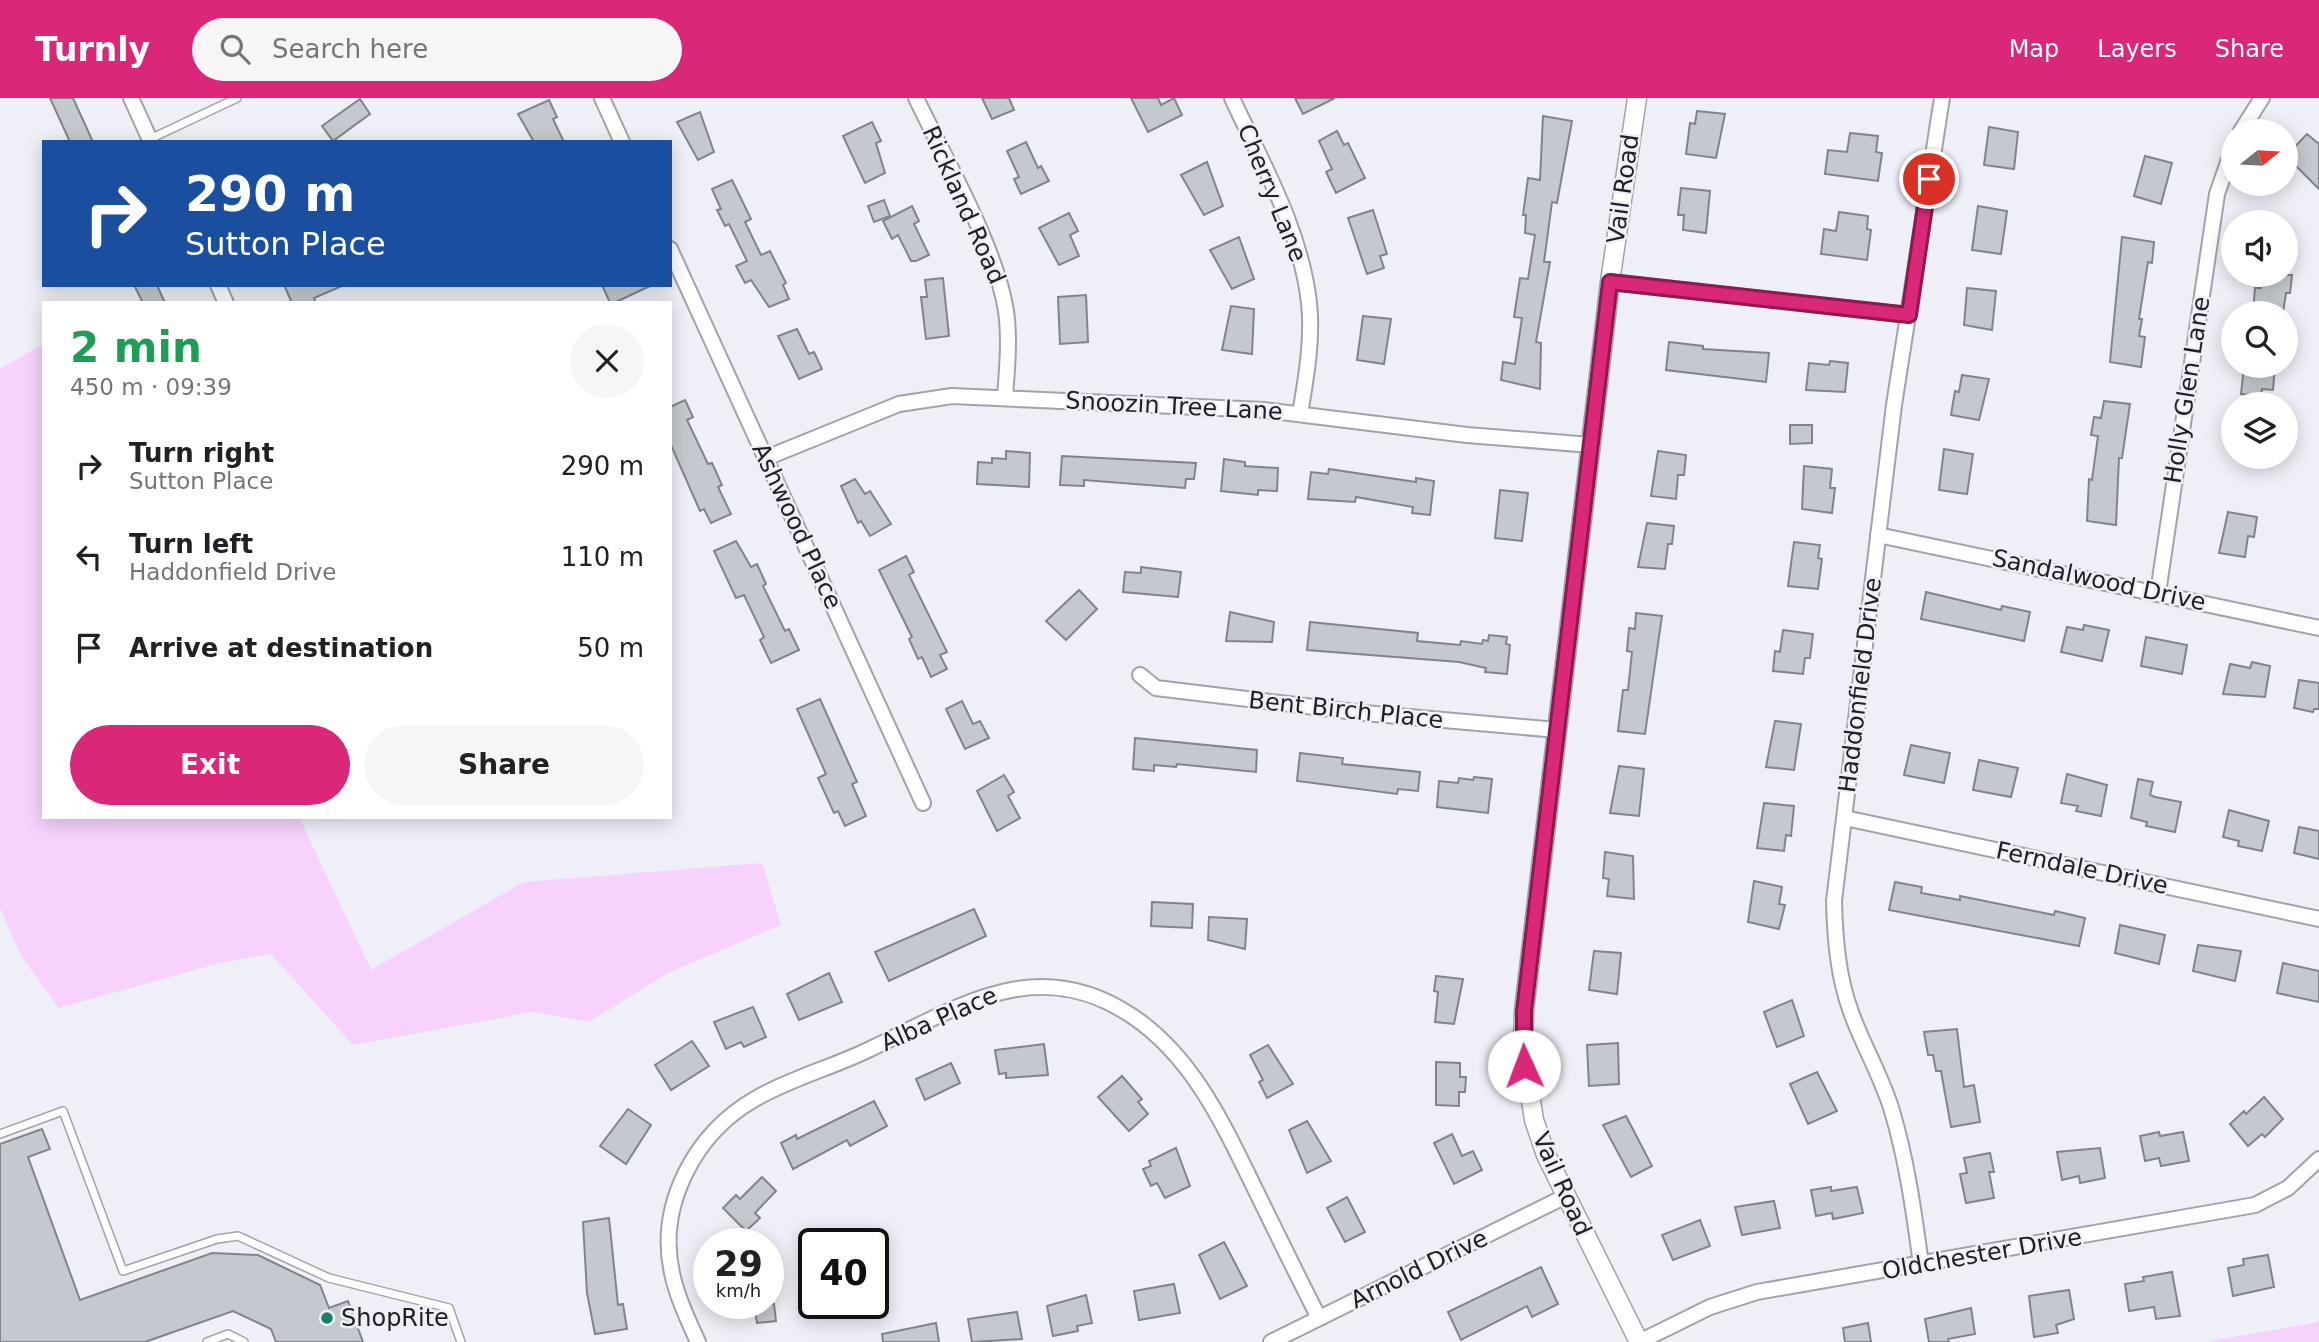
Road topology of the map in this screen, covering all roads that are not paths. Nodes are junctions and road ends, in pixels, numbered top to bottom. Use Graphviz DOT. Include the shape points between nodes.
graph roads {
  1 [pos="131,98"];
  2 [pos="237,98"];
  3 [pos="602,98"];
  4 [pos="916,98"];
  5 [pos="1232,98"];
  6 [pos="1637,98"];
  7 [pos="1942,98"];
  8 [pos="2262,98"];
  9 [pos="2249,119"];
  10 [pos="151,140"];
  11 [pos="621,140"];
  12 [pos="2221,182"];
  13 [pos="672,253"];
  14 [pos="1610,282"];
  15 [pos="1909,315"];
  16 [pos="1005,397"];
  17 [pos="1300,414"];
  18 [pos="1591,445"];
  19 [pos="766,458"];
  20 [pos="1878,535"];
  21 [pos="2158,593"];
  22 [pos="2319,628"];
  23 [pos="1140,675"];
  24 [pos="1557,730"];
  25 [pos="923,803"];
  26 [pos="1844,818"];
  27 [pos="2319,919"];
  28 [pos="0,1134"];
  29 [pos="2319,1159"];
  30 [pos="1566,1196"];
  31 [pos="1921,1264"];
  32 [pos="1318,1318"];
  33 [pos="207,1342"];
  34 [pos="244,1342"];
  35 [pos="461,1342"];
  36 [pos="698,1342"];
  37 [pos="1271,1342"];
  38 [pos="1639,1342"];
  1 -- 10 [label="street"];
  2 -- 10 [label="lane"];
  3 -- 11 [label="street"];
  4 -- 16 [label="street, Rickland Road" via="1001,288 1009,349"];
  5 -- 17 [label="street, Cherry Lane" via="1303,267 1310,328"];
  6 -- 14 [label="street, Vail Road"];
  7 -- 15 [label="street, Haddonfield Drive"];
  8 -- 9 [label="street"];
  12 -- 21 [label="street, Holly Glen Lane"];
  13 -- 19 [label="street, Ashwood Place"];
  14 -- 15 [label="street"];
  14 -- 18 [label="street, Vail Road"];
  15 -- 20 [label="street, Haddonfield Drive"];
  16 -- 17 [label="street, Snoozin Tree Lane"];
  16 -- 19 [label="street, Snoozin Tree Lane" via="952,396 899,404"];
  17 -- 18 [label="street, Snoozin Tree Lane"];
  18 -- 24 [label="street, Vail Road"];
  19 -- 25 [label="street, Ashwood Place"];
  20 -- 21 [label="street, Sandalwood Drive"];
  20 -- 26 [label="street, Haddonfield Drive"];
  21 -- 22 [label="street, Sandalwood Drive"];
  23 -- 24 [label="street, Bent Birch Place" via="1156,688"];
  24 -- 30 [label="street, Vail Road" via="1522,1048 1534,1120"];
  26 -- 27 [label="street, Ferndale Drive"];
  26 -- 31 [label="street, Haddonfield Drive" via="1834,901 1841,974 1850,1010 1892,1111"];
  28 -- 35 [label="lane" via="64,1111 123,1271 238,1236 329,1278 449,1308"];
  29 -- 31 [label="street, Oldchester Drive" via="2288,1188 2255,1205"];
  30 -- 32 [label="street, Arnold Drive"];
  30 -- 38 [label="street, Vail Road"];
  31 -- 38 [label="street, Oldchester Drive" via="1728,1300"];
  32 -- 36 [label="street, Alba Place" via="1226,1129 1188,1071 1149,1029 1109,1002 1038,985 989,994 758,1097 722,1123 684,1175 668,1235 671,1272"];
  32 -- 37 [label="street, Arnold Drive"];
  33 -- 34 [label="lane" via="228,1335"];
}
